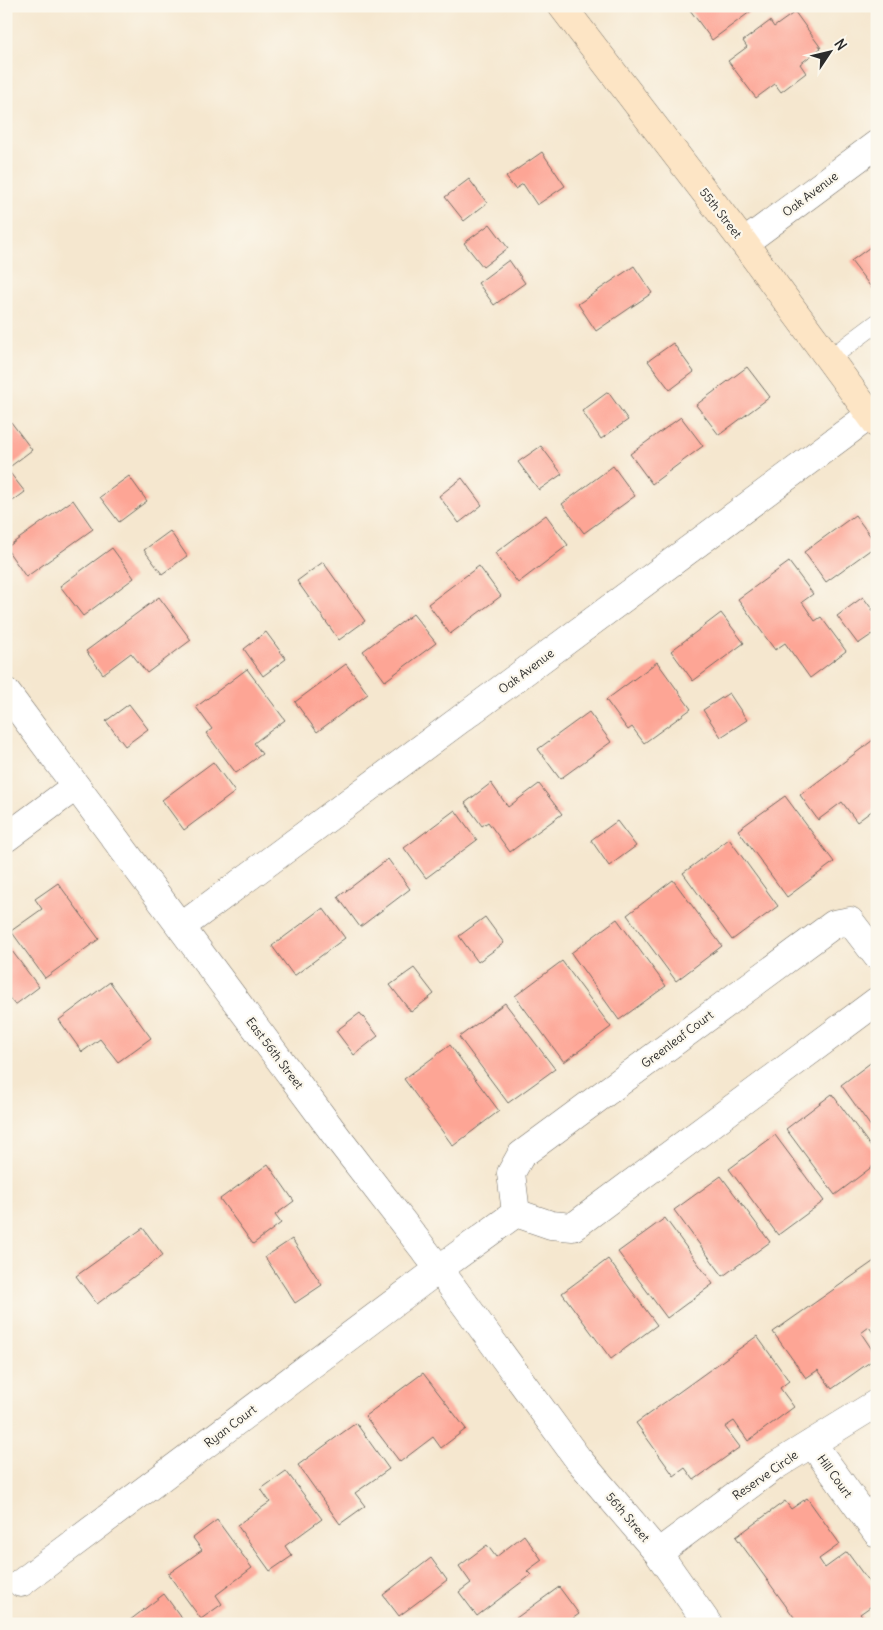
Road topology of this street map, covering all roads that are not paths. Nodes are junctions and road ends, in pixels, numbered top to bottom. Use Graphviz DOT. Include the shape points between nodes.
graph roads {
  1 [pos="562,6"];
  2 [pos="877,144"];
  3 [pos="744,243"];
  4 [pos="877,323"];
  5 [pos="829,359"];
  6 [pos="874,419"];
  7 [pos="6,692"];
  8 [pos="76,786"];
  9 [pos="6,838"];
  10 [pos="181,927"];
  11 [pos="877,956"];
  12 [pos="877,1000"];
  13 [pos="516,1213"];
  14 [pos="438,1268"];
  15 [pos="877,1402"];
  16 [pos="543,1413"];
  17 [pos="812,1442"];
  18 [pos="877,1534"];
  19 [pos="658,1554"];
  20 [pos="21,1583"];
  21 [pos="708,1624"];
  1 -- 3 [label="main road, 55th Street"];
  2 -- 3 [label="street, Oak Avenue"];
  3 -- 5 [label="main road, 55th Street"];
  4 -- 5 [label="lane"];
  5 -- 6 [label="main road, 55th Street"];
  6 -- 10 [label="street, Oak Avenue"];
  7 -- 8 [label="street, East 56th Street"];
  8 -- 9 [label="street"];
  8 -- 10 [label="street, East 56th Street"];
  10 -- 14 [label="street, East 56th Street"];
  11 -- 13 [label="street, Greenleaf Court" via="850,921 834,924 521,1155 512,1174"];
  12 -- 13 [label="street" via="573,1227 551,1225"];
  13 -- 14 [label="street"];
  14 -- 16 [label="street, East 56th Street"];
  14 -- 20 [label="street, Ryan Court"];
  15 -- 17 [label="street, Reserve Circle"];
  16 -- 19 [label="street, 56th Street" via="578,1460"];
  17 -- 18 [label="street, Hill Court"];
  17 -- 19 [label="street, Reserve Circle"];
  19 -- 21 [label="street, 56th Street"];
}
